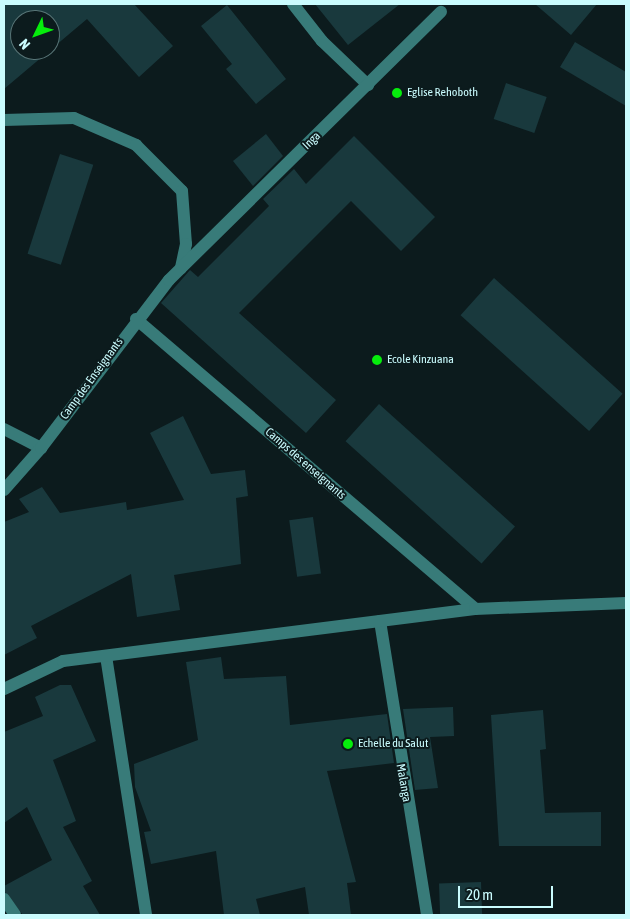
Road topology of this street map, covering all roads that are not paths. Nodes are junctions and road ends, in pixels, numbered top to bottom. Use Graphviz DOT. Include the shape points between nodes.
graph roads {
  1 [pos="293,4"];
  2 [pos="441,12"];
  3 [pos="368,85"];
  4 [pos="4,120"];
  5 [pos="181,268"];
  6 [pos="136,320"];
  7 [pos="4,429"];
  8 [pos="42,448"];
  9 [pos="4,490"];
  10 [pos="626,603"];
  11 [pos="475,609"];
  12 [pos="380,621"];
  13 [pos="106,656"];
  14 [pos="4,689"];
  15 [pos="4,899"];
  16 [pos="15,915"];
  17 [pos="146,915"];
  18 [pos="427,915"];
  1 -- 3 [label="street" via="322,41"];
  2 -- 3 [label="street, Inga"];
  3 -- 5 [label="street, Inga"];
  4 -- 5 [label="street" via="74,118 136,145 182,191 186,244"];
  5 -- 6 [label="street, Camp des Enseignants"];
  6 -- 8 [label="street, Camp des Enseignants"];
  6 -- 11 [label="street, Camps des enseignants"];
  7 -- 8 [label="street"];
  8 -- 9 [label="street, Camp des Enseignants"];
  10 -- 11 [label="street"];
  11 -- 12 [label="street"];
  12 -- 13 [label="street"];
  12 -- 18 [label="street, Malanga"];
  13 -- 14 [label="street" via="63,661"];
  13 -- 17 [label="street"];
  15 -- 16 [label="street"];
}
